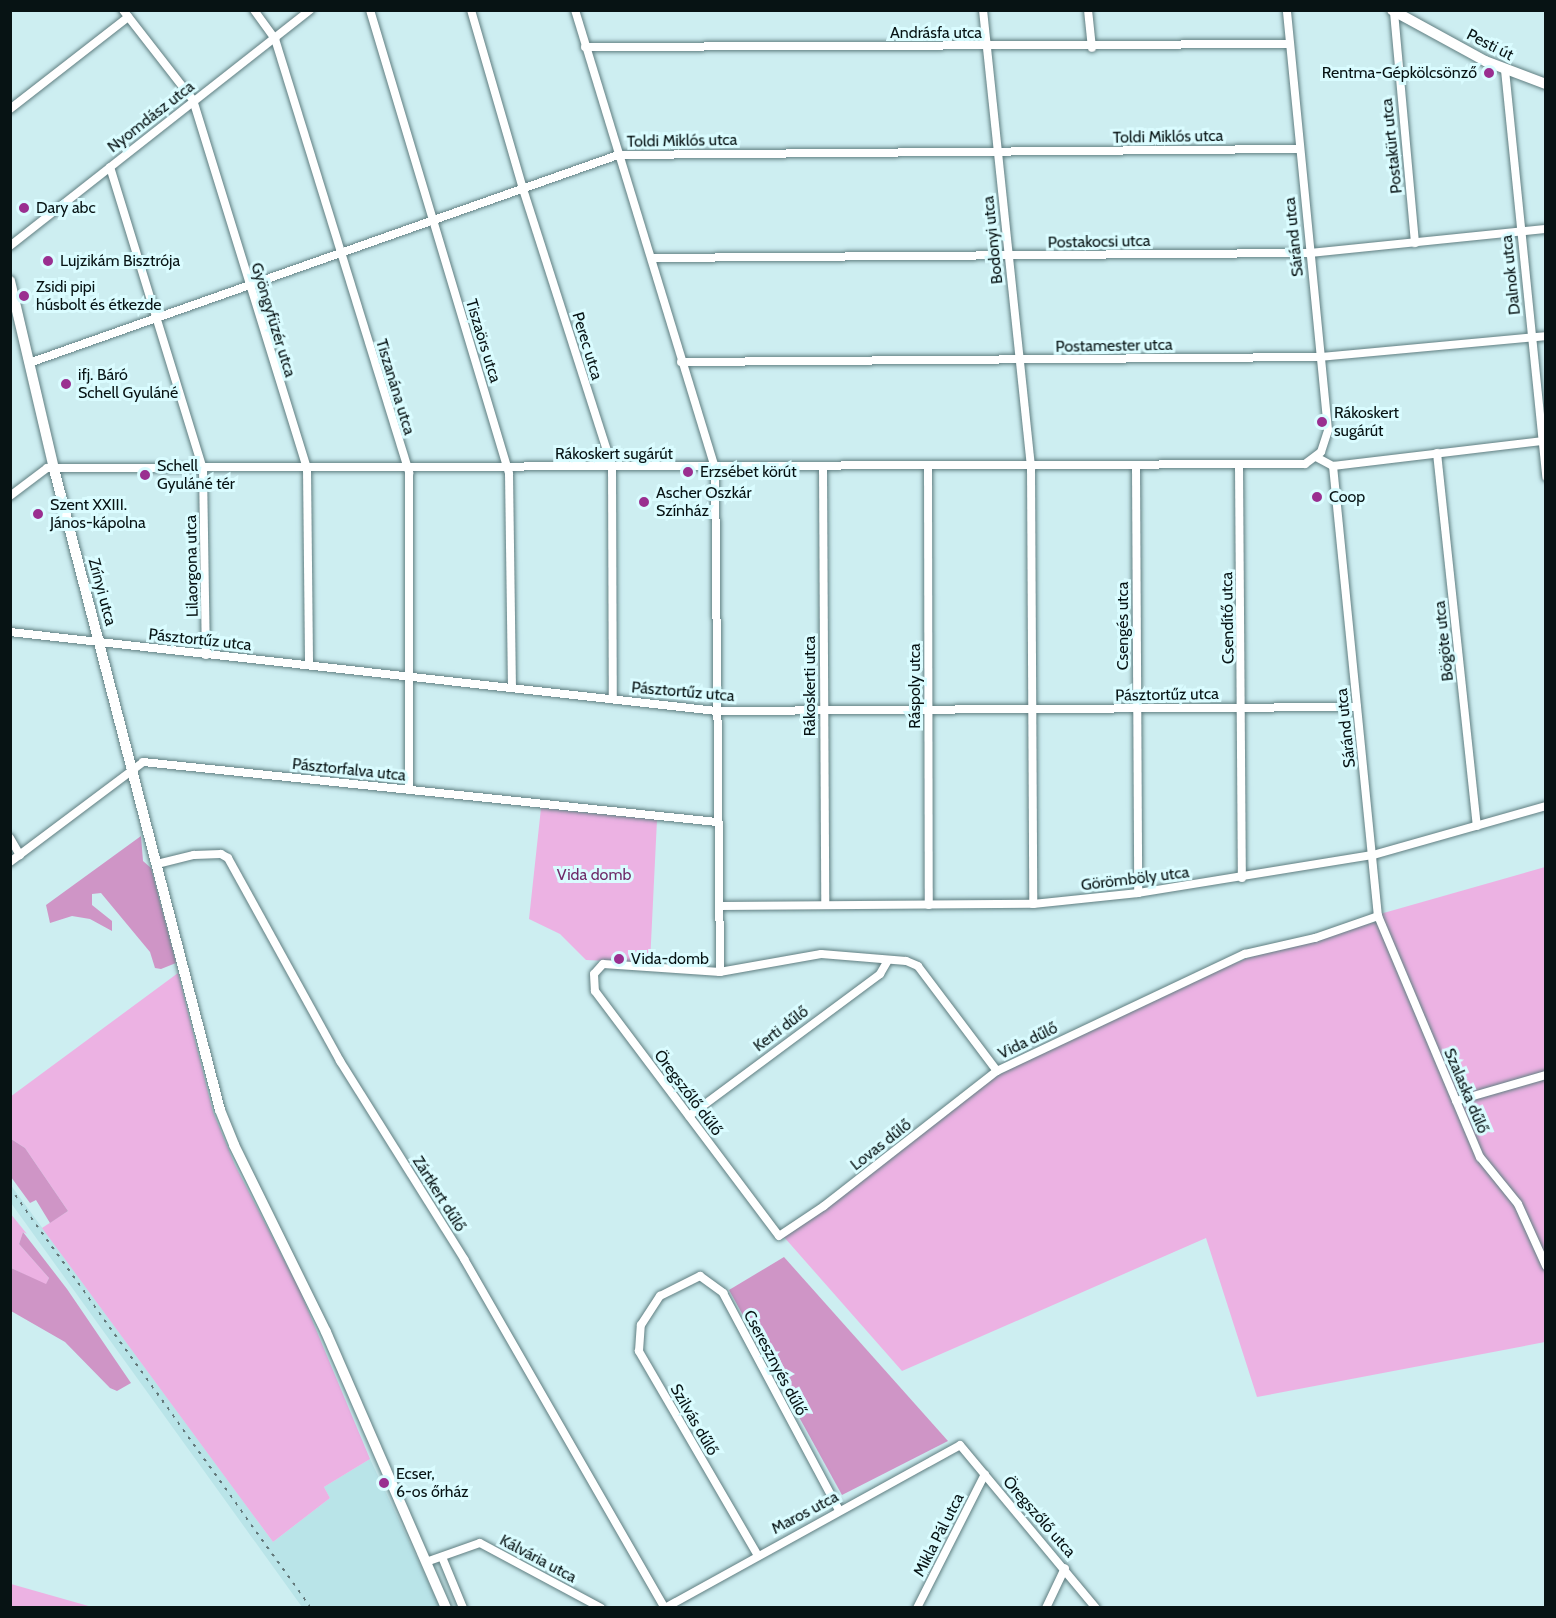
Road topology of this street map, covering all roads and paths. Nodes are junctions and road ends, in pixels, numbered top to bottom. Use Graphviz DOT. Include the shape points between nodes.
graph roads {
  1 [pos="254,10"];
  2 [pos="310,10"];
  3 [pos="370,10"];
  4 [pos="471,10"];
  5 [pos="575,10"];
  6 [pos="983,10"];
  7 [pos="1088,10"];
  8 [pos="1287,10"];
  9 [pos="1393,11"];
  10 [pos="125,14"];
  11 [pos="276,39"];
  12 [pos="1288,44"];
  13 [pos="585,47"];
  14 [pos="987,47"];
  15 [pos="1092,48"];
  16 [pos="1505,70"];
  17 [pos="1545,84"];
  18 [pos="194,100"];
  19 [pos="10,109"];
  20 [pos="1298,149"];
  21 [pos="998,152"];
  22 [pos="618,155"];
  23 [pos="110,167"];
  24 [pos="523,189"];
  25 [pos="432,220"];
  26 [pos="1545,230"];
  27 [pos="1520,232"];
  28 [pos="1415,243"];
  29 [pos="10,246"];
  30 [pos="1309,253"];
  31 [pos="339,255"];
  32 [pos="1008,256"];
  33 [pos="652,258"];
  34 [pos="10,281"];
  35 [pos="248,286"];
  36 [pos="14,315"];
  37 [pos="157,319"];
  38 [pos="1545,336"];
  39 [pos="1532,338"];
  40 [pos="1320,357"];
  41 [pos="1019,360"];
  42 [pos="681,362"];
  43 [pos="29,363"];
  44 [pos="1544,441"];
  45 [pos="1437,453"];
  46 [pos="1316,457"];
  47 [pos="1333,466"];
  48 [pos="612,467"];
  49 [pos="715,467"];
  50 [pos="928,467"];
  51 [pos="1031,467"];
  52 [pos="1136,467"];
  53 [pos="1239,467"];
  54 [pos="508,468"];
  55 [pos="823,468"];
  56 [pos="54,469"];
  57 [pos="307,469"];
  58 [pos="407,469"];
  59 [pos="203,470"];
  60 [pos="1545,477"];
  61 [pos="10,496"];
  62 [pos="10,632"];
  63 [pos="100,644"];
  64 [pos="206,655"];
  65 [pos="309,664"];
  66 [pos="410,678"];
  67 [pos="512,687"];
  68 [pos="613,699"];
  69 [pos="1242,706"];
  70 [pos="1357,706"];
  71 [pos="1137,709"];
  72 [pos="824,710"];
  73 [pos="928,710"];
  74 [pos="1032,710"];
  75 [pos="717,711"];
  76 [pos="132,769"];
  77 [pos="409,790"];
  78 [pos="1545,806"];
  79 [pos="717,822"];
  80 [pos="1477,826"];
  81 [pos="10,837"];
  82 [pos="20,855"];
  83 [pos="1373,855"];
  84 [pos="10,862"];
  85 [pos="156,864"];
  86 [pos="1242,878"];
  87 [pos="1138,893"];
  88 [pos="825,904"];
  89 [pos="1033,904"];
  90 [pos="929,905"];
  91 [pos="719,906"];
  92 [pos="1378,916"];
  93 [pos="887,962"];
  94 [pos="603,964"];
  95 [pos="720,972"];
  96 [pos="997,1071"];
  97 [pos="1545,1075"];
  98 [pos="1456,1101"];
  99 [pos="689,1116"];
  100 [pos="779,1236"];
  101 [pos="1545,1266"];
  102 [pos="660,1296"];
  103 [pos="960,1444"];
  104 [pos="985,1474"];
  105 [pos="839,1510"];
  106 [pos="757,1554"];
  107 [pos="442,1557"];
  108 [pos="426,1562"];
  109 [pos="1065,1568"];
  110 [pos="446,1608"];
  111 [pos="463,1608"];
  112 [pos="601,1608"];
  113 [pos="665,1608"];
  114 [pos="917,1608"];
  115 [pos="1046,1608"];
  116 [pos="1096,1608"];
  1 -- 11 [label="street, Tiszanána utca"];
  2 -- 11 [label="street, Nyomdász utca"];
  3 -- 25 [label="street, Tiszaörs utca"];
  4 -- 24 [label="street, Perec utca"];
  5 -- 13 [label="street"];
  6 -- 14 [label="street, Bodonyi utca"];
  7 -- 15 [label="street"];
  8 -- 12 [label="street, Sáránd utca"];
  9 -- 16 [label="main road, Pesti út"];
  9 -- 28 [label="street, Postakürt utca"];
  10 -- 18 [label="street, Gyöngyfüzér utca"];
  10 -- 19 [label="street"];
  11 -- 18 [label="street, Nyomdász utca"];
  11 -- 31 [label="street, Tiszanána utca"];
  12 -- 15 [label="street, Andrásfa utca"];
  12 -- 20 [label="street, Sáránd utca"];
  13 -- 14 [label="street, Andrásfa utca"];
  13 -- 22 [label="street"];
  14 -- 15 [label="street, Andrásfa utca"];
  14 -- 21 [label="street, Bodonyi utca"];
  16 -- 17 [label="main road, Pesti út"];
  16 -- 27 [label="street, Dalnok utca"];
  18 -- 23 [label="street, Nyomdász utca"];
  18 -- 35 [label="street, Gyöngyfüzér utca"];
  20 -- 21 [label="street, Toldi Miklós utca"];
  20 -- 30 [label="street, Sáránd utca"];
  21 -- 22 [label="street, Toldi Miklós utca"];
  21 -- 32 [label="street, Bodonyi utca"];
  22 -- 24 [label="street, Toldi Miklós utca"];
  22 -- 33 [label="street"];
  23 -- 29 [label="street, Nyomdász utca"];
  23 -- 37 [label="street, Lilaorgona utca"];
  24 -- 25 [label="street, Toldi Miklós utca"];
  24 -- 48 [label="street, Perec utca"];
  25 -- 31 [label="street, Toldi Miklós utca"];
  25 -- 54 [label="street, Tiszaörs utca"];
  26 -- 27 [label="street, Postakocsi utca"];
  27 -- 28 [label="street, Postakocsi utca"];
  27 -- 39 [label="street, Dalnok utca"];
  28 -- 30 [label="street, Postakocsi utca"];
  30 -- 32 [label="street, Postakocsi utca"];
  30 -- 40 [label="street, Sáránd utca"];
  31 -- 35 [label="street, Toldi Miklós utca"];
  31 -- 58 [label="street, Tiszanána utca"];
  32 -- 33 [label="street, Postakocsi utca"];
  32 -- 41 [label="street, Bodonyi utca"];
  33 -- 42 [label="street"];
  34 -- 36 [label="main road, Zrínyi utca"];
  35 -- 37 [label="street, Toldi Miklós utca"];
  35 -- 57 [label="street, Gyöngyfüzér utca"];
  36 -- 43 [label="main road, Zrínyi utca"];
  37 -- 43 [label="street, Toldi Miklós utca"];
  37 -- 59 [label="street, Lilaorgona utca"];
  38 -- 39 [label="street, Postamester utca"];
  39 -- 40 [label="street, Postamester utca"];
  39 -- 44 [label="street, Dalnok utca"];
  40 -- 41 [label="street, Postamester utca"];
  40 -- 46 [label="street, Sáránd utca" via="1328,430 1325,445"];
  41 -- 42 [label="street, Postamester utca"];
  41 -- 51 [label="street, Bodonyi utca"];
  42 -- 49 [label="street"];
  43 -- 56 [label="main road, Zrínyi utca"];
  44 -- 45 [label="street"];
  44 -- 60 [label="street, Dalnok utca"];
  45 -- 47 [label="street"];
  45 -- 80 [label="street, Bögöte utca"];
  46 -- 47 [label="street"];
  46 -- 53 [label="street, Rákoskert sugárút" via="1298,466"];
  47 -- 70 [label="street, Sáránd utca"];
  48 -- 49 [label="street, Rákoskert sugárút"];
  48 -- 54 [label="street, Rákoskert sugárút"];
  48 -- 68 [label="street, Perec utca"];
  49 -- 55 [label="street, Rákoskert sugárút"];
  49 -- 75 [label="street"];
  50 -- 51 [label="street, Rákoskert sugárút"];
  50 -- 55 [label="street, Rákoskert sugárút"];
  50 -- 73 [label="street, Ráspoly utca"];
  51 -- 52 [label="street, Rákoskert sugárút"];
  51 -- 74 [label="street, Bodonyi utca"];
  52 -- 53 [label="street, Rákoskert sugárút"];
  52 -- 71 [label="street, Csengés utca"];
  53 -- 69 [label="street, Csendítő utca"];
  54 -- 58 [label="street, Rákoskert sugárút"];
  54 -- 67 [label="street, Tiszaörs utca"];
  55 -- 72 [label="street, Rákoskerti utca"];
  56 -- 59 [label="street, Rákoskert sugárút"];
  56 -- 61 [label="street, Rákoskert sugárút" via="39,471"];
  56 -- 63 [label="main road, Zrínyi utca"];
  57 -- 58 [label="street, Rákoskert sugárút"];
  57 -- 59 [label="street, Rákoskert sugárút"];
  57 -- 65 [label="street, Gyöngyfüzér utca"];
  58 -- 66 [label="street, Tiszanána utca"];
  59 -- 64 [label="street, Lilaorgona utca"];
  62 -- 63 [label="street, Pásztortűz utca"];
  63 -- 64 [label="street, Pásztortűz utca"];
  63 -- 76 [label="main road, Zrínyi utca"];
  64 -- 65 [label="street, Pásztortűz utca"];
  65 -- 66 [label="street, Pásztortűz utca"];
  66 -- 67 [label="street, Pásztortűz utca"];
  66 -- 77 [label="street, Tiszanána utca"];
  67 -- 68 [label="street, Pásztortűz utca"];
  68 -- 75 [label="street, Pásztortűz utca"];
  69 -- 70 [label="street, Pásztortűz utca"];
  69 -- 71 [label="street, Pásztortűz utca"];
  69 -- 86 [label="street, Csendítő utca"];
  70 -- 83 [label="street, Sáránd utca"];
  71 -- 74 [label="street, Pásztortűz utca"];
  71 -- 87 [label="street, Csengés utca"];
  72 -- 73 [label="street, Pásztortűz utca"];
  72 -- 75 [label="street, Pásztortűz utca"];
  72 -- 88 [label="street, Rákoskerti utca"];
  73 -- 74 [label="street, Pásztortűz utca"];
  73 -- 90 [label="street, Ráspoly utca"];
  74 -- 89 [label="street, Bodonyi utca"];
  75 -- 79 [label="street"];
  76 -- 77 [label="street, Pásztorfalva utca" via="143,762"];
  76 -- 82 [label="street, Pásztorfalva utca"];
  76 -- 85 [label="main road, Zrínyi utca"];
  77 -- 79 [label="street, Pásztorfalva utca"];
  78 -- 80 [label="street, Görömböly utca"];
  79 -- 91 [label="street"];
  80 -- 83 [label="street, Görömböly utca"];
  81 -- 82 [label="street"];
  82 -- 84 [label="street, Pásztorfalva utca"];
  83 -- 86 [label="street, Görömböly utca"];
  83 -- 92 [label="street, Sáránd utca"];
  85 -- 108 [label="main road, Zrínyi utca" via="227,1129 326,1332"];
  85 -- 113 [label="street, Zártkert dűlő" via="194,855 221,854 228,858 340,1061 464,1259"];
  86 -- 87 [label="street, Görömböly utca"];
  87 -- 89 [label="street, Görömböly utca"];
  88 -- 90 [label="street, Görömböly utca"];
  88 -- 91 [label="street, Görömböly utca"];
  89 -- 90 [label="street, Görömböly utca"];
  91 -- 95 [label="street"];
  92 -- 96 [label="street, Vida dűlő" via="1315,938 1245,954"];
  92 -- 98 [label="street, Szalaska dűlő"];
  93 -- 95 [label="street, Vida dűlő" via="821,954"];
  93 -- 96 [label="street, Vida dűlő" via="906,961 918,966"];
  93 -- 99 [label="street, Kerti dűlő" via="880,974"];
  94 -- 95 [label="street, Vida dűlő"];
  94 -- 99 [label="street, Öregszőlő dűlő" via="594,974 595,991"];
  96 -- 100 [label="street, Lovas dűlő" via="824,1206"];
  97 -- 98 [label="street"];
  98 -- 101 [label="street, Szalaska dűlő" via="1480,1157 1518,1204"];
  99 -- 100 [label="street, Öregszőlő dűlő"];
  102 -- 105 [label="street, Cseresznyés dűlő" via="700,1276 723,1293"];
  102 -- 106 [label="street, Szilvás dűlő" via="641,1325 639,1350"];
  103 -- 104 [label="street, Öregszőlő utca"];
  103 -- 105 [label="street, Maros utca"];
  104 -- 109 [label="street, Öregszőlő utca"];
  104 -- 114 [label="street, Mikla Pál utca"];
  105 -- 106 [label="street, Maros utca"];
  106 -- 113 [label="street, Maros utca"];
  107 -- 108 [label="street, Kálvária utca"];
  107 -- 111 [label="street"];
  107 -- 112 [label="street, Kálvária utca" via="480,1543"];
  108 -- 110 [label="main road, Zrínyi utca"];
  109 -- 115 [label="street"];
  109 -- 116 [label="street, Öregszőlő utca"];
}
